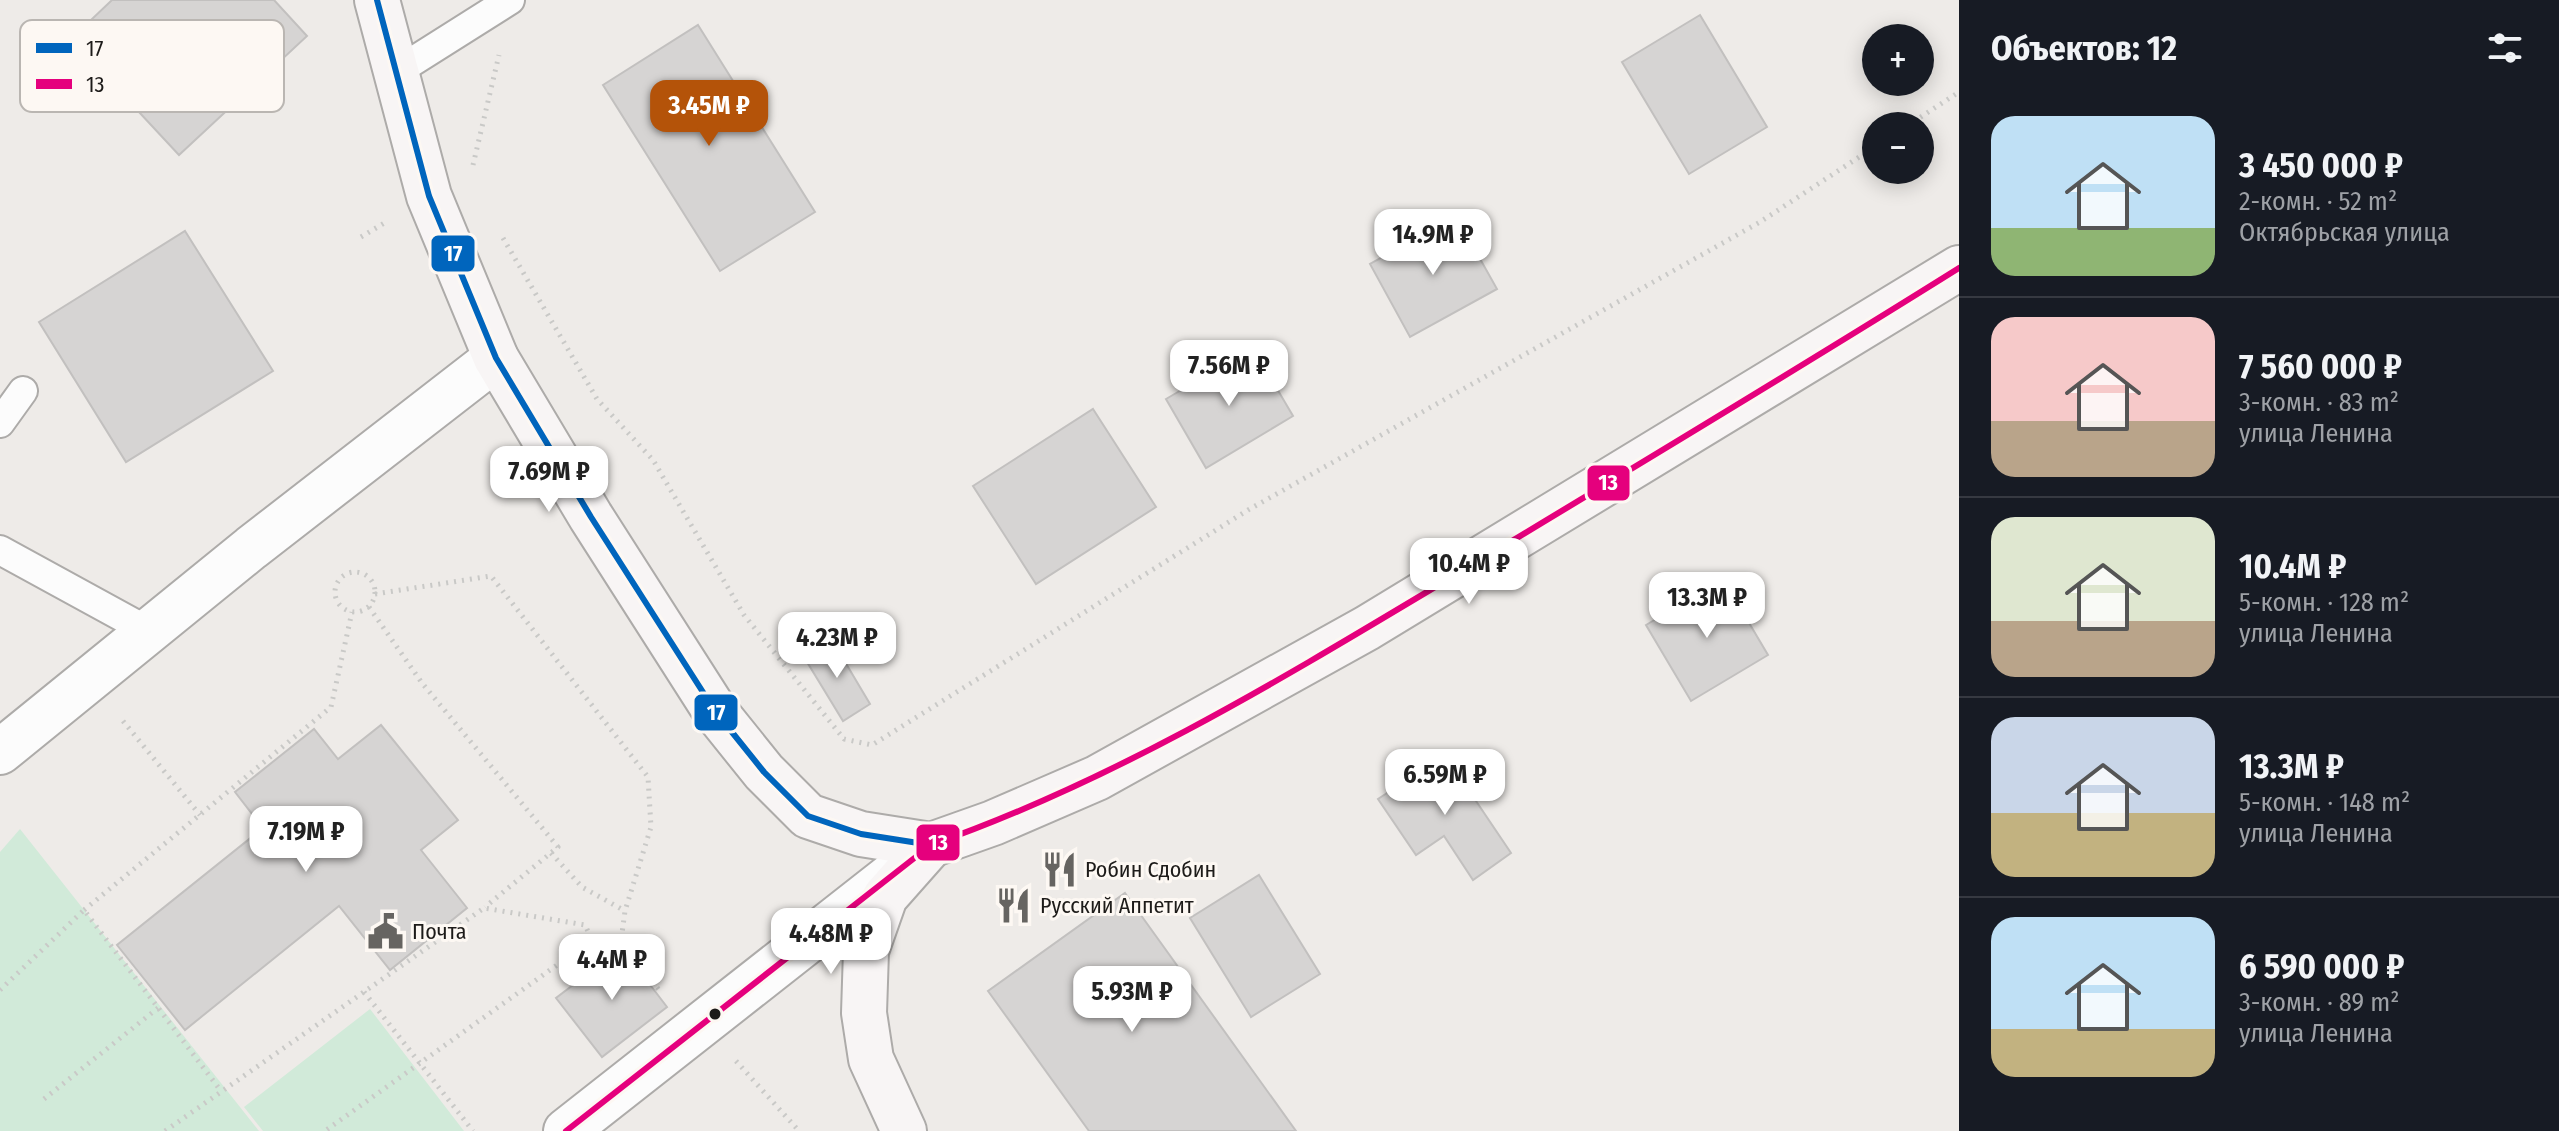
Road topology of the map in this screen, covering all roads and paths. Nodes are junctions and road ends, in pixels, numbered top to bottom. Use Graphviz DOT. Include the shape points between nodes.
graph roads {
  1 [pos="377,0"];
  2 [pos="510,0"];
  3 [pos="503,43"];
  4 [pos="396,72"];
  5 [pos="1959,92"];
  6 [pos="1928,112"];
  7 [pos="1862,155"];
  8 [pos="472,168"];
  9 [pos="501,236"];
  10 [pos="1959,268"];
  11 [pos="496,358"];
  12 [pos="23,391"];
  13 [pos="0,423"];
  14 [pos="0,550"];
  15 [pos="375,594"];
  16 [pos="369,607"];
  17 [pos="352,612"];
  18 [pos="148,631"];
  19 [pos="123,721"];
  20 [pos="0,752"];
  21 [pos="200,815"];
  22 [pos="931,845"];
  23 [pos="551,853"];
  24 [pos="484,908"];
  25 [pos="84,910"];
  26 [pos="625,911"];
  27 [pos="621,941"];
  28 [pos="0,990"];
  29 [pos="364,992"];
  30 [pos="158,1008"];
  31 [pos="419,1063"];
  32 [pos="221,1091"];
  33 [pos="44,1099"];
  34 [pos="165,1131"];
  35 [pos="325,1131"];
  36 [pos="473,1131"];
  37 [pos="566,1131"];
  38 [pos="904,1131"];
  1 -- 4 [label="street"];
  2 -- 4 [label="lane"];
  3 -- 8 [label="path"];
  4 -- 11 [label="street" via="429,196"];
  5 -- 6 [label="path"];
  7 -- 9 [label="path" via="1760,222 1248,510 872,745 844,739 744,615 653,460 597,399"];
  10 -- 22 [label="street" via="1367,628 1097,778"];
  11 -- 18 [label="street"];
  11 -- 22 [label="street" via="715,711 764,772 808,816 861,834"];
  12 -- 13 [label="lane"];
  14 -- 18 [label="lane"];
  15 -- 16 [label="path"];
  15 -- 17 [label="path" via="369,577 356,572 344,576 336,586 337,600"];
  15 -- 26 [label="path" via="491,576 648,777 651,827"];
  16 -- 17 [label="path"];
  16 -- 23 [label="path" via="422,683 558,847"];
  17 -- 21 [label="path" via="331,707"];
  18 -- 20 [label="street"];
  19 -- 21 [label="path"];
  21 -- 25 [label="path"];
  22 -- 37 [label="street"];
  22 -- 38 [label="street" via="885,897 866,951 864,1013 871,1059"];
  23 -- 24 [label="path"];
  23 -- 26 [label="path" via="582,887"];
  24 -- 29 [label="path"];
  24 -- 31 [label="path" via="585,925 592,940"];
  25 -- 28 [label="path"];
  25 -- 30 [label="path"];
  26 -- 27 [label="path"];
  29 -- 31 [label="path"];
  29 -- 32 [label="path"];
  30 -- 32 [label="path"];
  30 -- 33 [label="path"];
  31 -- 35 [label="path"];
  31 -- 36 [label="path"];
  32 -- 34 [label="path"];
}
